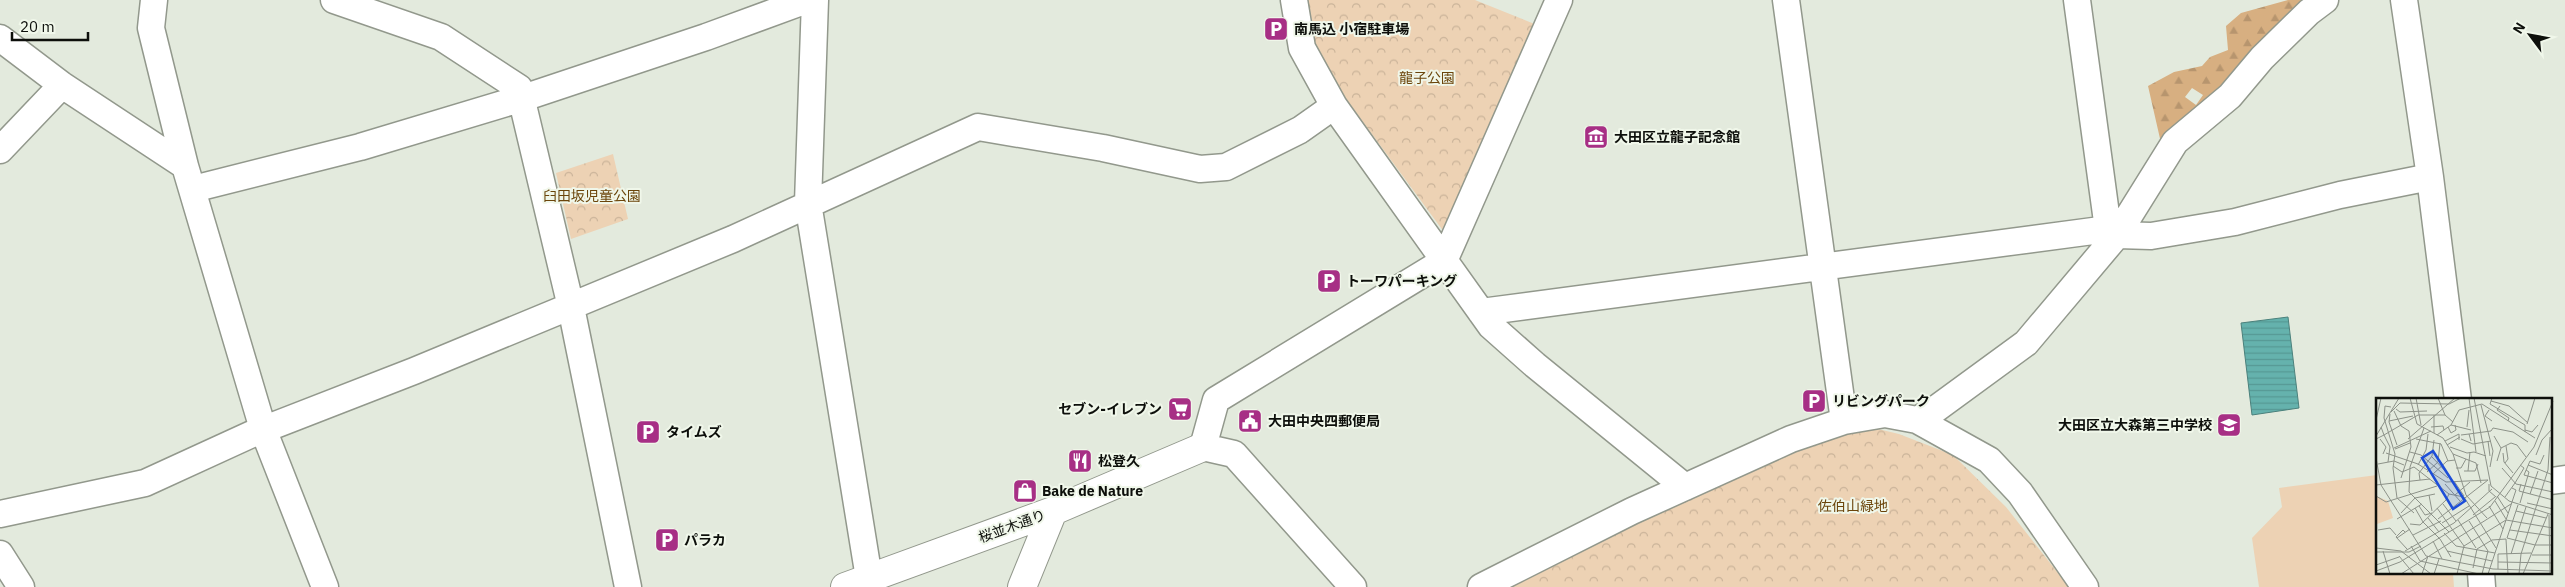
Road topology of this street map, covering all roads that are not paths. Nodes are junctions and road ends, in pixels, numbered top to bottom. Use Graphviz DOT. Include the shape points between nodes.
graph roads {
  1 [pos="154,0"];
  2 [pos="334,0"];
  3 [pos="807,0"];
  4 [pos="815,0"];
  5 [pos="1294,0"];
  6 [pos="1559,0"];
  7 [pos="1786,0"];
  8 [pos="2077,0"];
  9 [pos="2325,0"];
  10 [pos="2404,0"];
  11 [pos="0,38"];
  12 [pos="62,85"];
  13 [pos="523,98"];
  14 [pos="1334,106"];
  15 [pos="0,150"];
  16 [pos="2430,177"];
  17 [pos="189,178"];
  18 [pos="808,203"];
  19 [pos="2113,232"];
  20 [pos="1444,261"];
  21 [pos="1823,268"];
  22 [pos="570,307"];
  23 [pos="1480,312"];
  24 [pos="2458,398"];
  25 [pos="1917,420"];
  26 [pos="1844,421"];
  27 [pos="263,429"];
  28 [pos="1203,447"];
  29 [pos="2565,479"];
  30 [pos="2552,482"];
  31 [pos="1684,487"];
  32 [pos="1053,511"];
  33 [pos="0,514"];
  34 [pos="0,554"];
  35 [pos="2480,574"];
  36 [pos="857,583"];
  37 [pos="21,587"];
  38 [pos="325,587"];
  39 [pos="628,587"];
  40 [pos="1022,587"];
  41 [pos="1353,587"];
  42 [pos="1481,587"];
  43 [pos="2085,587"];
  44 [pos="2482,587"];
  1 -- 17 [label="street" via="151,28"];
  2 -- 13 [label="street" via="441,37 519,88"];
  3 -- 13 [label="street"];
  4 -- 18 [label="street"];
  5 -- 14 [label="street" via="1302,48"];
  6 -- 20 [label="street"];
  7 -- 21 [label="street"];
  8 -- 19 [label="street"];
  9 -- 19 [label="street" via="2262,58 2230,96 2175,142"];
  10 -- 16 [label="street"];
  11 -- 12 [label="street"];
  12 -- 15 [label="street"];
  12 -- 17 [label="street"];
  13 -- 17 [label="street" via="360,147"];
  13 -- 22 [label="street"];
  14 -- 18 [label="street" via="1300,130 1226,167 1200,169 1103,148 978,127"];
  14 -- 20 [label="street"];
  16 -- 19 [label="street" via="2235,222 2151,236"];
  16 -- 24 [label="street"];
  17 -- 27 [label="street"];
  18 -- 22 [label="street" via="733,240"];
  18 -- 36 [label="street"];
  19 -- 21 [label="street"];
  19 -- 25 [label="street" via="2026,344"];
  20 -- 23 [label="street"];
  20 -- 28 [label="street" via="1216,400"];
  21 -- 23 [label="street"];
  21 -- 26 [label="street"];
  22 -- 27 [label="street"];
  22 -- 39 [label="street"];
  23 -- 31 [label="street" via="1535,365"];
  25 -- 26 [label="street" via="1885,414"];
  25 -- 43 [label="street" via="1989,460 2020,493"];
  26 -- 31 [label="street" via="1791,439 1697,484"];
  27 -- 33 [label="street" via="145,483"];
  27 -- 38 [label="street"];
  28 -- 32 [label="street, 桜並木通り"];
  28 -- 41 [label="street" via="1234,454"];
  29 -- 30 [label="street"];
  31 -- 42 [label="street"];
  32 -- 36 [label="street, 桜並木通り"];
  32 -- 40 [label="street"];
  34 -- 37 [label="street"];
  35 -- 44 [label="street"];
}
